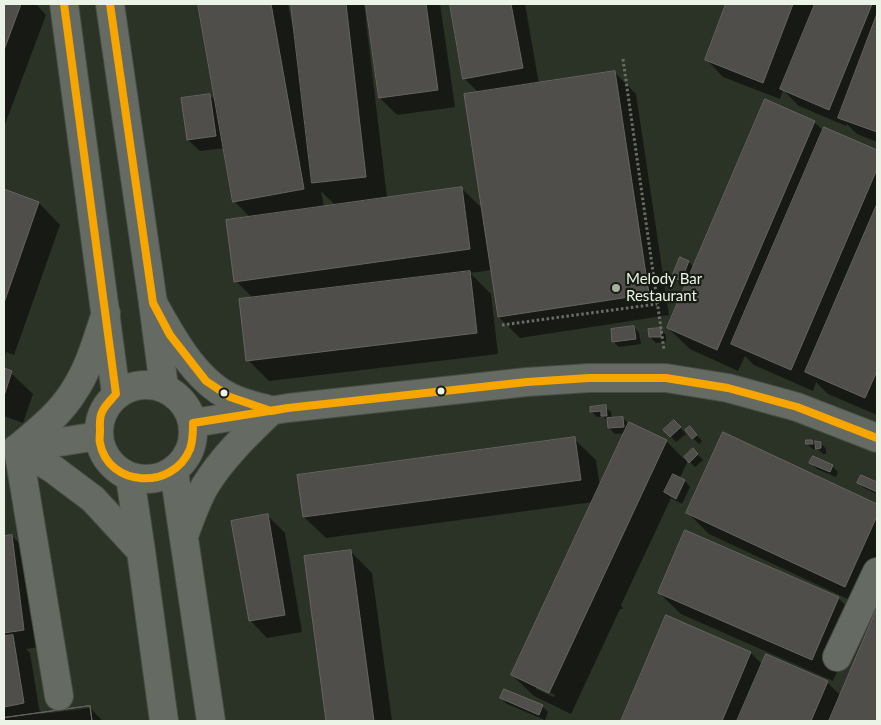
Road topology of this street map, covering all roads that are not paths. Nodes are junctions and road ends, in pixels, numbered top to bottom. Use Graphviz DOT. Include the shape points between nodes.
graph roads {
  1 [pos="64,4"];
  2 [pos="110,4"];
  3 [pos="154,303"];
  4 [pos="106,313"];
  5 [pos="164,387"];
  6 [pos="116,394"];
  7 [pos="271,411"];
  8 [pos="193,423"];
  9 [pos="98,436"];
  10 [pos="877,438"];
  11 [pos="11,449"];
  12 [pos="174,471"];
  13 [pos="130,477"];
  14 [pos="184,536"];
  15 [pos="142,551"];
  16 [pos="877,572"];
  17 [pos="837,658"];
  18 [pos="59,696"];
  19 [pos="164,721"];
  20 [pos="211,721"];
  1 -- 4 [label="street"];
  2 -- 3 [label="street"];
  3 -- 5 [label="street"];
  3 -- 7 [label="street" via="170,335 206,381 230,397"];
  4 -- 6 [label="street"];
  4 -- 11 [label="street" via="89,362 74,392 54,417"];
  5 -- 6 [label="street" via="148,384 131,386"];
  5 -- 8 [label="street" via="182,401"];
  6 -- 9 [label="street" via="102,412"];
  7 -- 8 [label="street"];
  7 -- 10 [label="street" via="536,382 666,378 728,388 797,407"];
  7 -- 14 [label="street" via="236,445 206,485"];
  8 -- 12 [label="street" via="193,441 186,458"];
  9 -- 11 [label="street"];
  9 -- 13 [label="street" via="103,454 114,468"];
  11 -- 15 [label="street" via="52,469 93,499"];
  11 -- 18 [label="street"];
  12 -- 13 [label="street" via="160,478"];
  12 -- 14 [label="street"];
  13 -- 15 [label="street"];
  14 -- 20 [label="street"];
  15 -- 19 [label="street"];
  16 -- 17 [label="street"];
}
